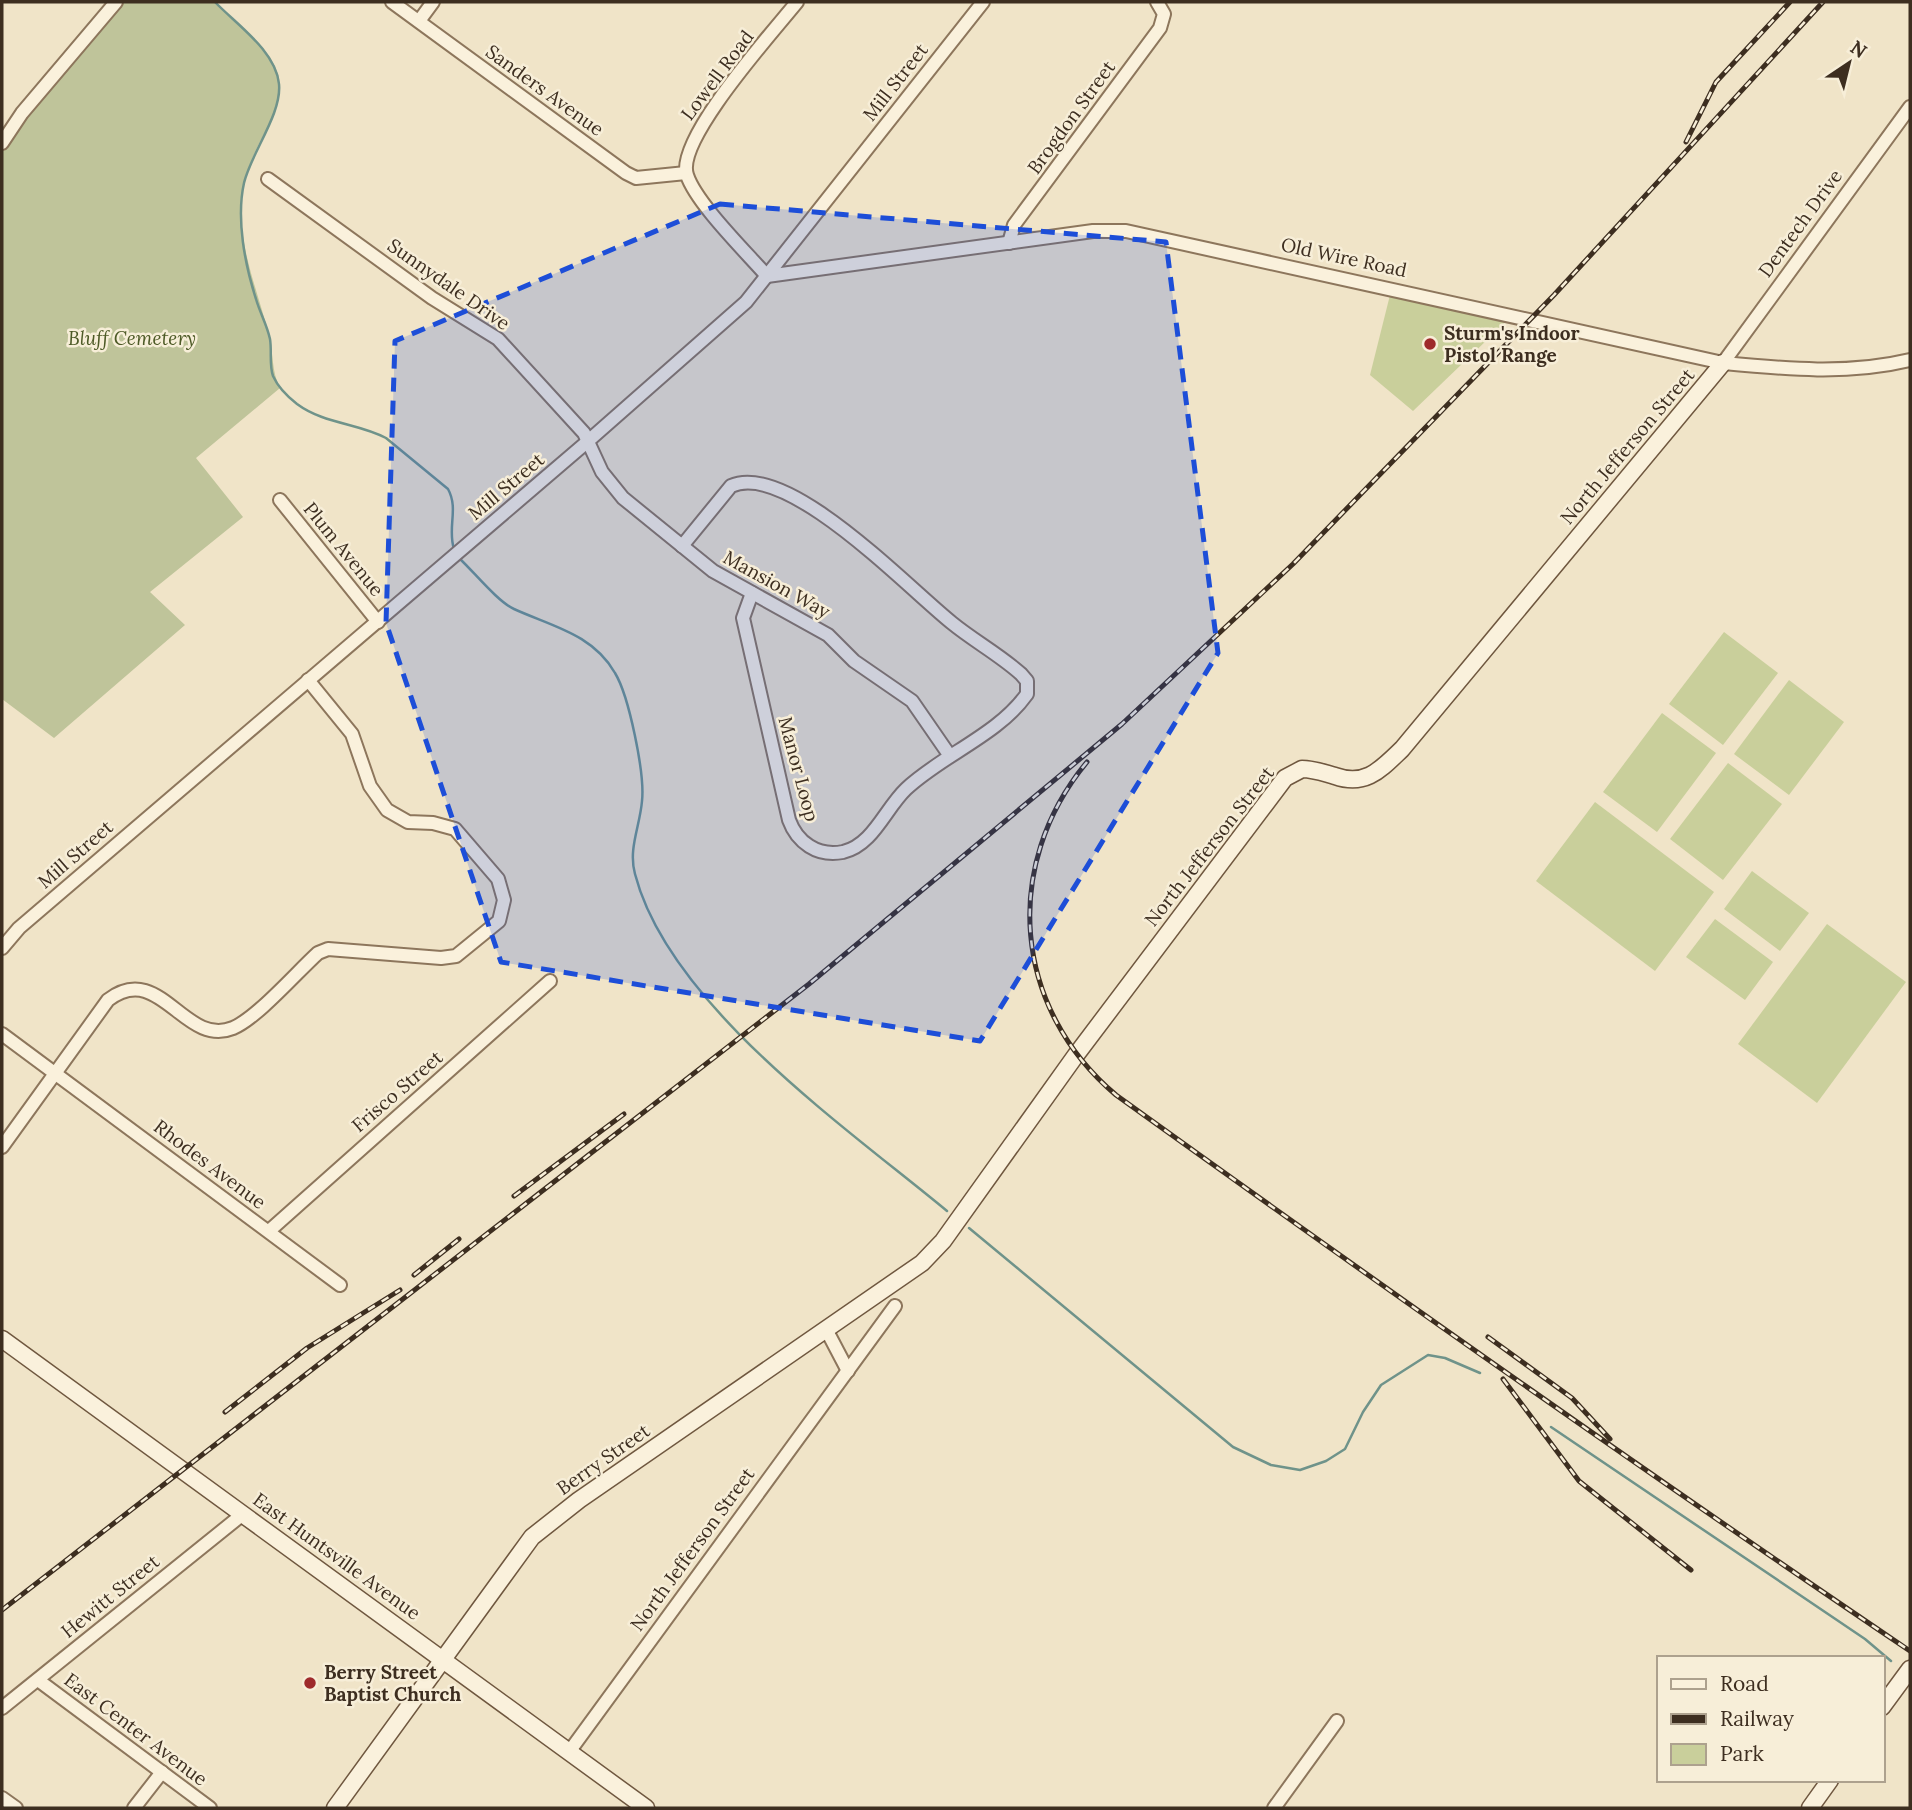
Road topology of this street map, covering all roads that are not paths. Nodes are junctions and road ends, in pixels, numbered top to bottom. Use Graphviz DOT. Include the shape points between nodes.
graph roads {
  1 [pos="116,2"];
  2 [pos="393,2"];
  3 [pos="433,2"];
  4 [pos="797,2"];
  5 [pos="983,2"];
  6 [pos="1157,2"];
  7 [pos="419,21"];
  8 [pos="1910,107"];
  9 [pos="2,143"];
  10 [pos="686,173"];
  11 [pos="268,178"];
  12 [pos="1009,243"];
  13 [pos="767,276"];
  14 [pos="1910,360"];
  15 [pos="1723,363"];
  16 [pos="587,442"];
  17 [pos="280,500"];
  18 [pos="682,546"];
  19 [pos="752,593"];
  20 [pos="378,622"];
  21 [pos="308,680"];
  22 [pos="950,756"];
  23 [pos="2,948"];
  24 [pos="550,981"];
  25 [pos="2,1034"];
  26 [pos="56,1073"];
  27 [pos="2,1147"];
  28 [pos="963,1213"];
  29 [pos="269,1231"];
  30 [pos="340,1285"];
  31 [pos="895,1306"];
  32 [pos="827,1332"];
  33 [pos="2,1339"];
  34 [pos="848,1371"];
  35 [pos="243,1514"];
  36 [pos="442,1658"];
  37 [pos="1910,1669"];
  38 [pos="38,1680"];
  39 [pos="1884,1704"];
  40 [pos="2,1708"];
  41 [pos="1337,1721"];
  42 [pos="569,1752"];
  43 [pos="162,1772"];
  44 [pos="1829,1782"];
  45 [pos="2,1798"];
  46 [pos="16,1808"];
  47 [pos="135,1808"];
  48 [pos="210,1808"];
  49 [pos="335,1808"];
  50 [pos="646,1808"];
  51 [pos="1274,1808"];
  52 [pos="1810,1808"];
  1 -- 9 [label="street"];
  2 -- 7 [label="street, Sanders Avenue"];
  3 -- 7 [label="street"];
  4 -- 10 [label="street, Lowell Road" via="708,115 686,155"];
  5 -- 13 [label="street, Mill Street"];
  6 -- 12 [label="street, Brogdon Street" via="1164,14 1160,28 1014,225"];
  7 -- 10 [label="street, Sanders Avenue" via="626,173 636,178"];
  8 -- 15 [label="street, Dentech Drive"];
  10 -- 13 [label="street" via="694,190"];
  11 -- 16 [label="street, Sunnydale Drive" via="432,298 498,339"];
  12 -- 13 [label="street, Old Wire Road"];
  12 -- 15 [label="street, Old Wire Road" via="1126,231"];
  13 -- 16 [label="street, Mill Street" via="746,302"];
  14 -- 15 [label="street, Old Wire Road" via="1883,367 1803,370"];
  15 -- 28 [label="street, North Jefferson Street" via="1380,771 1356,780 1302,769 1285,778"];
  16 -- 18 [label="street, Mansion Way" via="612,487"];
  16 -- 20 [label="street, Mill Street"];
  17 -- 20 [label="street, Plum Avenue"];
  18 -- 19 [label="street, Mansion Way"];
  18 -- 22 [label="street, Manor Loop" via="722,493 742,481 753,481 825,516 870,549 953,624 1021,674 1029,689 1023,700"];
  19 -- 22 [label="street, Mansion Way" via="828,635 854,661 900,691 921,712"];
  19 -- 22 [label="street, Manor Loop" via="743,618 789,820 809,847 831,853 864,842 907,788"];
  20 -- 21 [label="street, Mill Street"];
  21 -- 23 [label="street, Mill Street" via="19,928"];
  21 -- 26 [label="street" via="352,734 370,786 387,810 408,822 455,829 498,879 504,900 499,921 456,956 328,949 244,1021 222,1030 198,1026 154,994 118,992"];
  24 -- 29 [label="street, Frisco Street"];
  25 -- 26 [label="street, Rhodes Avenue"];
  26 -- 27 [label="street"];
  26 -- 29 [label="street, Rhodes Avenue"];
  28 -- 32 [label="street, Berry Street" via="922,1263"];
  29 -- 30 [label="street, Rhodes Avenue"];
  31 -- 34 [label="street, North Jefferson Street"];
  32 -- 34 [label="street"];
  32 -- 36 [label="street, Berry Street" via="579,1500 532,1537"];
  33 -- 35 [label="street, East Huntsville Avenue"];
  34 -- 42 [label="street, North Jefferson Street"];
  35 -- 36 [label="street, East Huntsville Avenue"];
  35 -- 38 [label="street, Hewitt Street"];
  36 -- 42 [label="street, East Huntsville Avenue"];
  36 -- 49 [label="street, Berry Street"];
  37 -- 39 [label="street"];
  38 -- 40 [label="street, Hewitt Street"];
  38 -- 43 [label="street, East Center Avenue"];
  41 -- 51 [label="street"];
  42 -- 50 [label="street, East Huntsville Avenue"];
  43 -- 47 [label="street"];
  43 -- 48 [label="street, East Center Avenue"];
  44 -- 52 [label="street"];
  45 -- 46 [label="street"];
}
